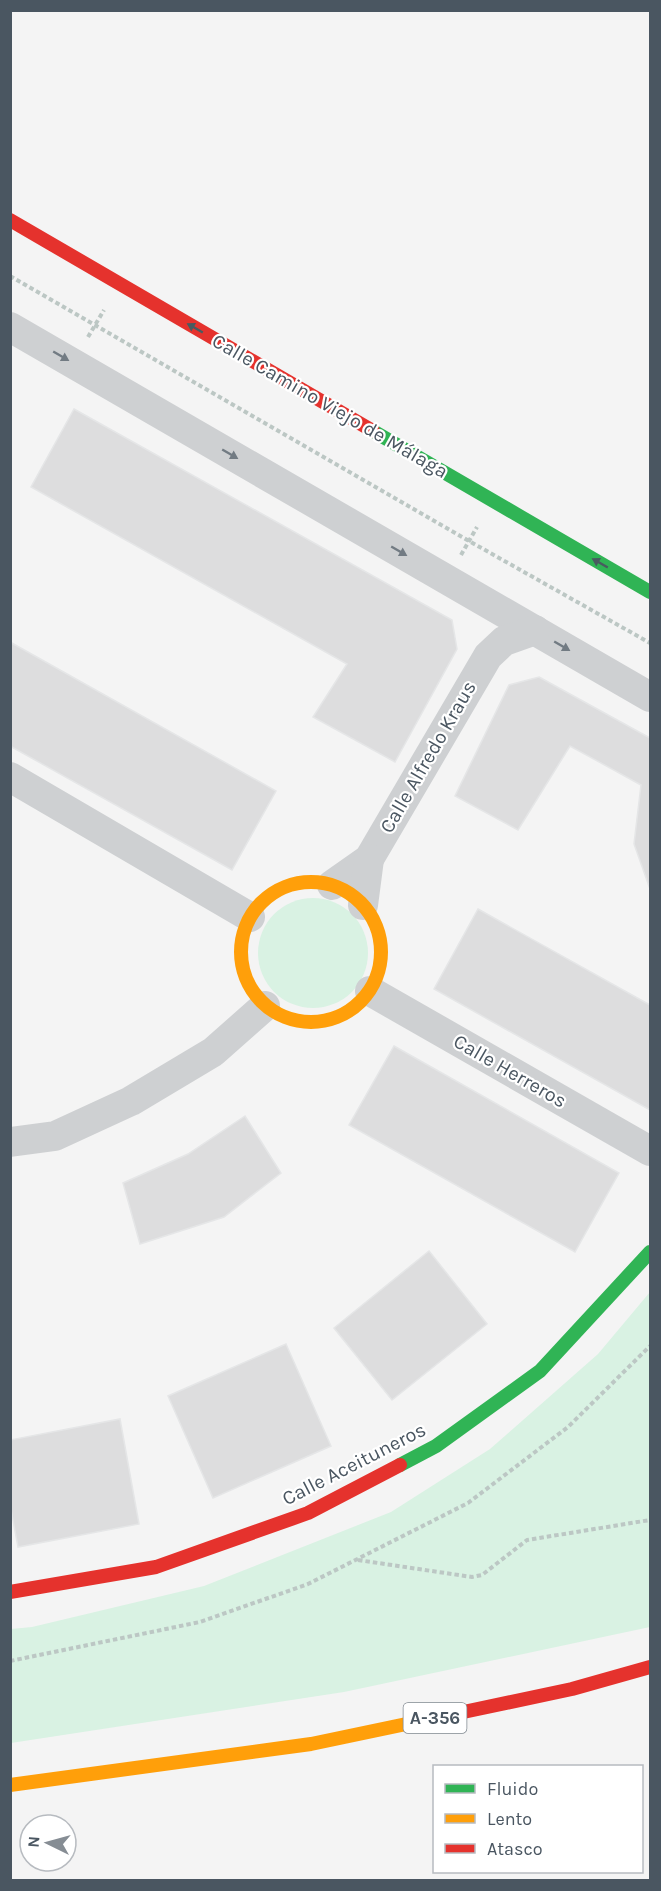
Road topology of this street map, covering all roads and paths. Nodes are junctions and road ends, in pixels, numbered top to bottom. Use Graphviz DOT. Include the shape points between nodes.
graph roads {
  1 [pos="10,220"];
  2 [pos="10,276"];
  3 [pos="10,327"];
  4 [pos="492,500"];
  5 [pos="469,541"];
  6 [pos="454,583"];
  7 [pos="651,592"];
  8 [pos="535,630"];
  9 [pos="651,643"];
  10 [pos="488,656"];
  11 [pos="651,697"];
  12 [pos="10,777"];
  13 [pos="369,859"];
  14 [pos="332,885"];
  15 [pos="363,905"];
  16 [pos="250,917"];
  17 [pos="370,992"];
  18 [pos="265,1006"];
  19 [pos="10,1142"];
  20 [pos="651,1151"];
  21 [pos="651,1252"];
  22 [pos="651,1346"];
  23 [pos="651,1520"];
  24 [pos="357,1559"];
  25 [pos="10,1592"];
  26 [pos="10,1661"];
  27 [pos="651,1667"];
  28 [pos="10,1785"];
  4 -- 1 [label="street, Calle Camino Viejo de Málaga, one-way"];
  2 -- 5 [label="path"];
  3 -- 6 [label="street, one-way"];
  4 -- 5 [label="path"];
  7 -- 4 [label="street, Calle Camino Viejo de Málaga, one-way"];
  5 -- 6 [label="path"];
  5 -- 9 [label="path"];
  6 -- 8 [label="street"];
  6 -- 10 [label="street" via="479,609 489,643"];
  8 -- 10 [label="street" via="504,641"];
  8 -- 11 [label="street, one-way"];
  10 -- 13 [label="street, Calle Alfredo Kraus"];
  12 -- 16 [label="street"];
  13 -- 14 [label="street, Calle Alfredo Kraus"];
  13 -- 15 [label="street, Calle Alfredo Kraus"];
  14 -- 15 [label="street" via="349,892"];
  14 -- 16 [label="street" via="309,881 286,886 265,899"];
  15 -- 17 [label="street" via="376,924 382,947 380,970"];
  16 -- 18 [label="street" via="242,940 242,964 250,987"];
  17 -- 18 [label="street" via="354,1009 332,1020 293,1020"];
  17 -- 20 [label="street, Calle Herreros"];
  18 -- 19 [label="street" via="213,1052 131,1101 55,1137"];
  21 -- 25 [label="street, Calle Aceituneros" via="540,1371 436,1446 308,1513 156,1567"];
  22 -- 24 [label="path" via="568,1427 468,1503"];
  23 -- 24 [label="path" via="527,1540 482,1575 472,1577"];
  24 -- 26 [label="path" via="308,1584 200,1622"];
  27 -- 28 [label="street, A-356" via="572,1689 311,1744"];
}
